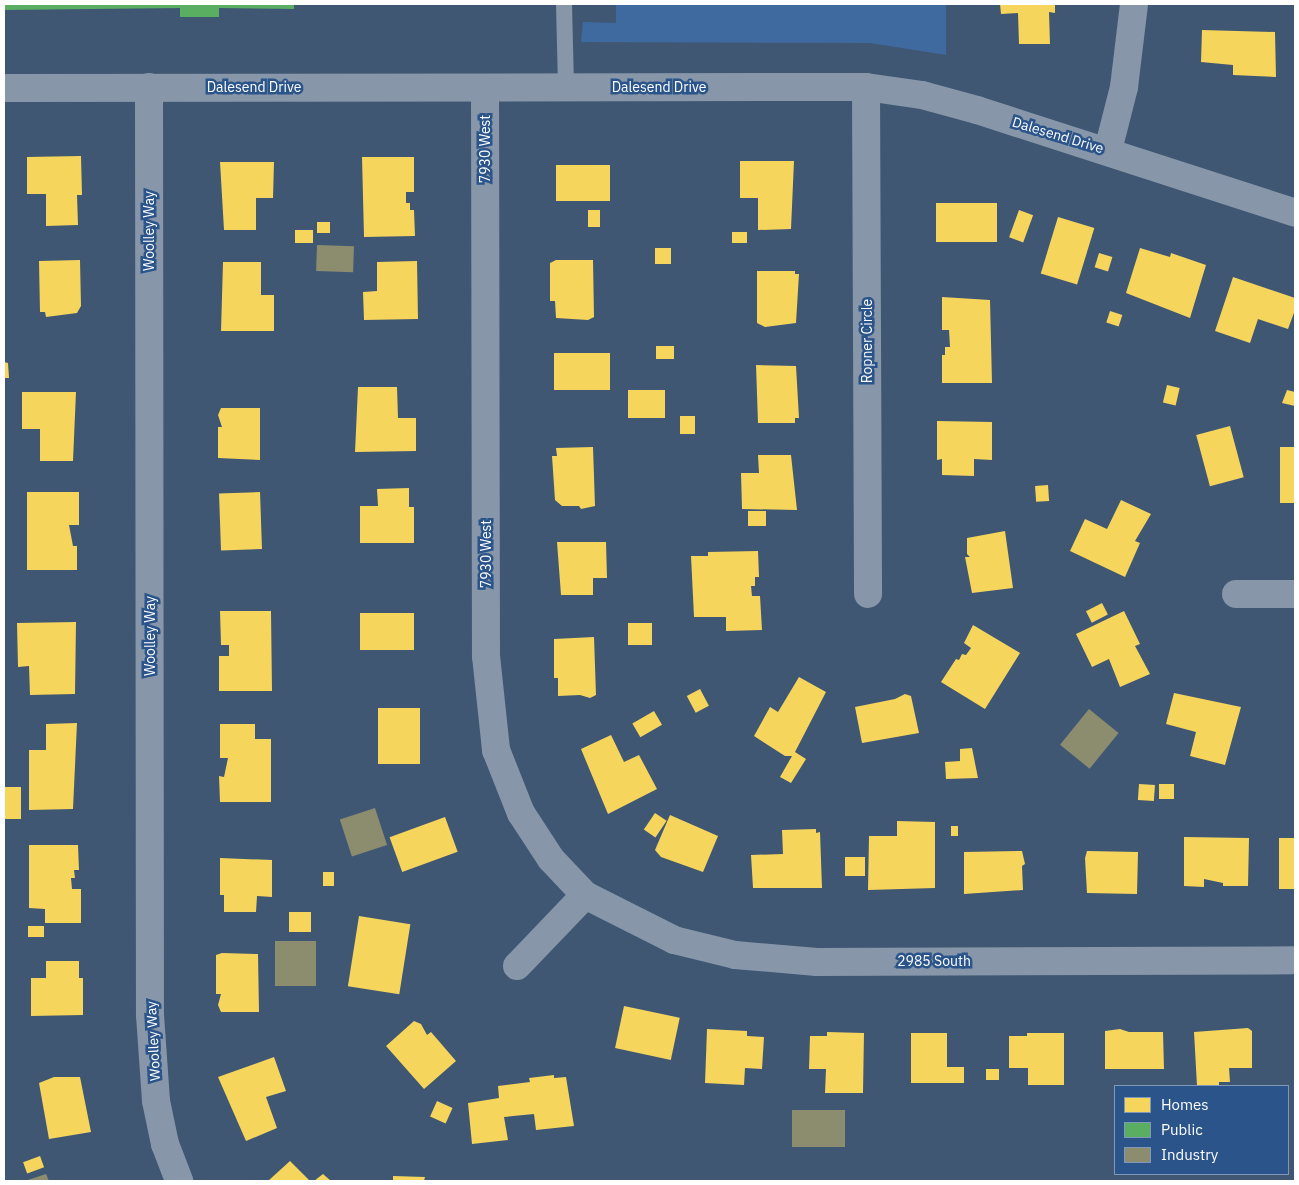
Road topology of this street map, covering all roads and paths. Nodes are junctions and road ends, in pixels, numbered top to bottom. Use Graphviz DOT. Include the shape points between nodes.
graph roads {
  1 [pos="564,4"];
  2 [pos="1134,4"];
  3 [pos="149,87"];
  4 [pos="566,87"];
  5 [pos="866,87"];
  6 [pos="4,88"];
  7 [pos="485,88"];
  8 [pos="1108,150"];
  9 [pos="1295,213"];
  10 [pos="868,594"];
  11 [pos="1236,594"];
  12 [pos="1295,594"];
  13 [pos="585,896"];
  14 [pos="1295,960"];
  15 [pos="517,966"];
  16 [pos="179,1181"];
  1 -- 4 [label="lane"];
  2 -- 8 [label="street" via="1124,87"];
  3 -- 6 [label="street, Dalesend Drive"];
  3 -- 7 [label="street, Dalesend Drive"];
  3 -- 16 [label="street, Woolley Way" via="150,1016 156,1100 165,1144"];
  4 -- 5 [label="street, Dalesend Drive"];
  4 -- 7 [label="street, Dalesend Drive"];
  5 -- 8 [label="street, Dalesend Drive" via="922,95"];
  5 -- 10 [label="street, Ropner Circle"];
  7 -- 13 [label="street, 7930 West" via="486,656 496,750 521,813 551,859"];
  8 -- 9 [label="street, Dalesend Drive"];
  11 -- 12 [label="street"];
  13 -- 14 [label="street, 2985 South" via="674,940 735,955 817,962"];
  13 -- 15 [label="street"];
}
